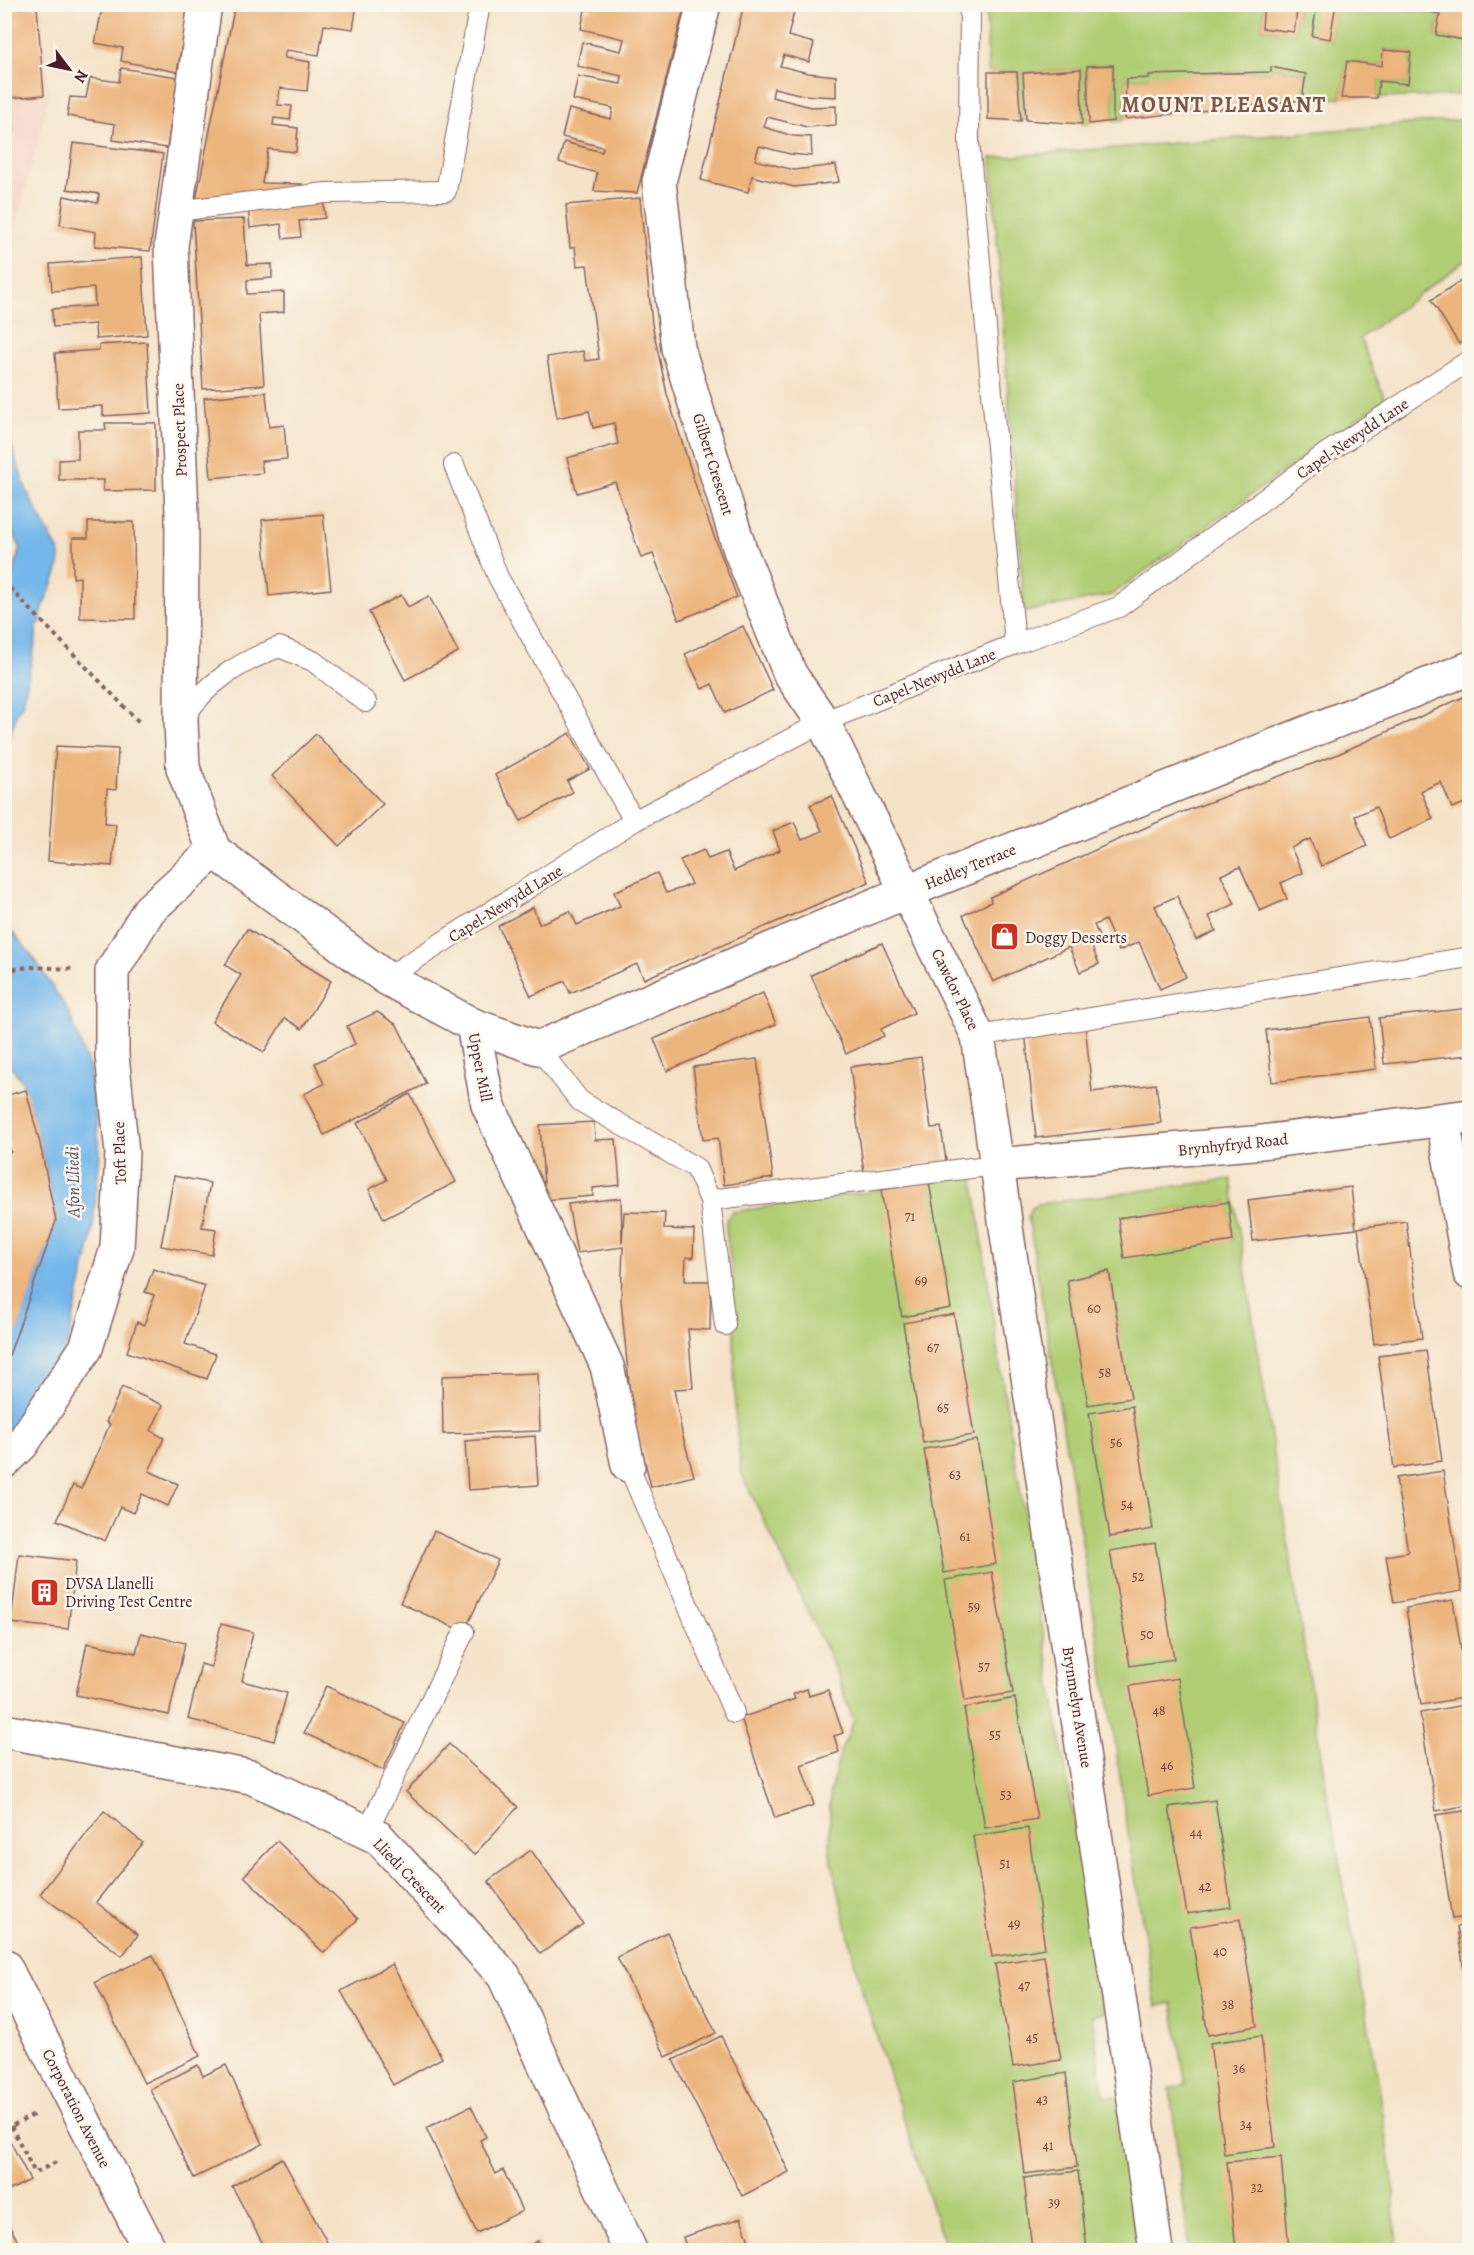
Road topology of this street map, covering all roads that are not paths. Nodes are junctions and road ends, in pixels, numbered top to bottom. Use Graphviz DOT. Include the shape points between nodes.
graph roads {
  1 [pos="205,4"];
  2 [pos="480,4"];
  3 [pos="704,4"];
  4 [pos="970,4"];
  5 [pos="176,211"];
  6 [pos="1470,360"];
  7 [pos="454,465"];
  8 [pos="1015,644"];
  9 [pos="1470,668"];
  10 [pos="366,702"];
  11 [pos="181,722"];
  12 [pos="823,722"];
  13 [pos="634,821"];
  14 [pos="214,851"];
  15 [pos="908,891"];
  16 [pos="1470,957"];
  17 [pos="386,978"];
  18 [pos="473,1025"];
  19 [pos="978,1036"];
  20 [pos="538,1047"];
  21 [pos="1456,1118"];
  22 [pos="996,1165"];
  23 [pos="710,1200"];
  24 [pos="1470,1273"];
  25 [pos="725,1325"];
  26 [pos="4,1462"];
  27 [pos="628,1465"];
  28 [pos="464,1632"];
  29 [pos="734,1713"];
  30 [pos="4,1731"];
  31 [pos="367,1832"];
  32 [pos="4,1965"];
  33 [pos="150,2250"];
  34 [pos="630,2250"];
  35 [pos="1156,2250"];
  1 -- 5 [label="street, Prospect Place"];
  2 -- 5 [label="lane" via="446,191 326,193"];
  3 -- 12 [label="street, Gilbert Crescent" via="659,182 678,348 740,550 790,674"];
  4 -- 8 [label="lane" via="969,142"];
  5 -- 11 [label="street, Prospect Place" via="171,246 182,513"];
  6 -- 8 [label="lane, Capel-Newydd Lane" via="1324,454 1119,607"];
  7 -- 13 [label="lane" via="498,577"];
  8 -- 12 [label="lane, Capel-Newydd Lane"];
  9 -- 15 [label="street, Hedley Terrace"];
  10 -- 11 [label="lane" via="313,661 279,647 248,659 211,686 195,700"];
  11 -- 14 [label="street, Prospect Place" via="183,768"];
  12 -- 13 [label="lane, Capel-Newydd Lane"];
  12 -- 15 [label="street, Gilbert Crescent"];
  13 -- 17 [label="lane, Capel-Newydd Lane"];
  14 -- 17 [label="street, Upper Mill"];
  14 -- 26 [label="street, Toft Place" via="149,910 112,971 112,1055 122,1153 117,1248 86,1348 22,1444"];
  15 -- 19 [label="street, Cawdor Place"];
  15 -- 20 [label="street, Hedley Terrace"];
  16 -- 19 [label="lane"];
  17 -- 18 [label="street, Upper Mill"];
  18 -- 20 [label="street"];
  18 -- 27 [label="street, Upper Mill" via="488,1105 607,1366"];
  19 -- 22 [label="street, Cawdor Place"];
  20 -- 23 [label="lane" via="580,1101 696,1168"];
  21 -- 22 [label="street, Brynhyfryd Road" via="1253,1143"];
  21 -- 24 [label="street"];
  22 -- 23 [label="lane"];
  22 -- 35 [label="street, Brynmelyn Avenue"];
  23 -- 25 [label="lane"];
  27 -- 29 [label="lane"];
  28 -- 31 [label="lane"];
  30 -- 31 [label="street, Lliedi Crescent" via="251,1777"];
  31 -- 34 [label="street, Lliedi Crescent" via="379,1838 504,1976"];
  32 -- 33 [label="street, Corporation Avenue"];
}
